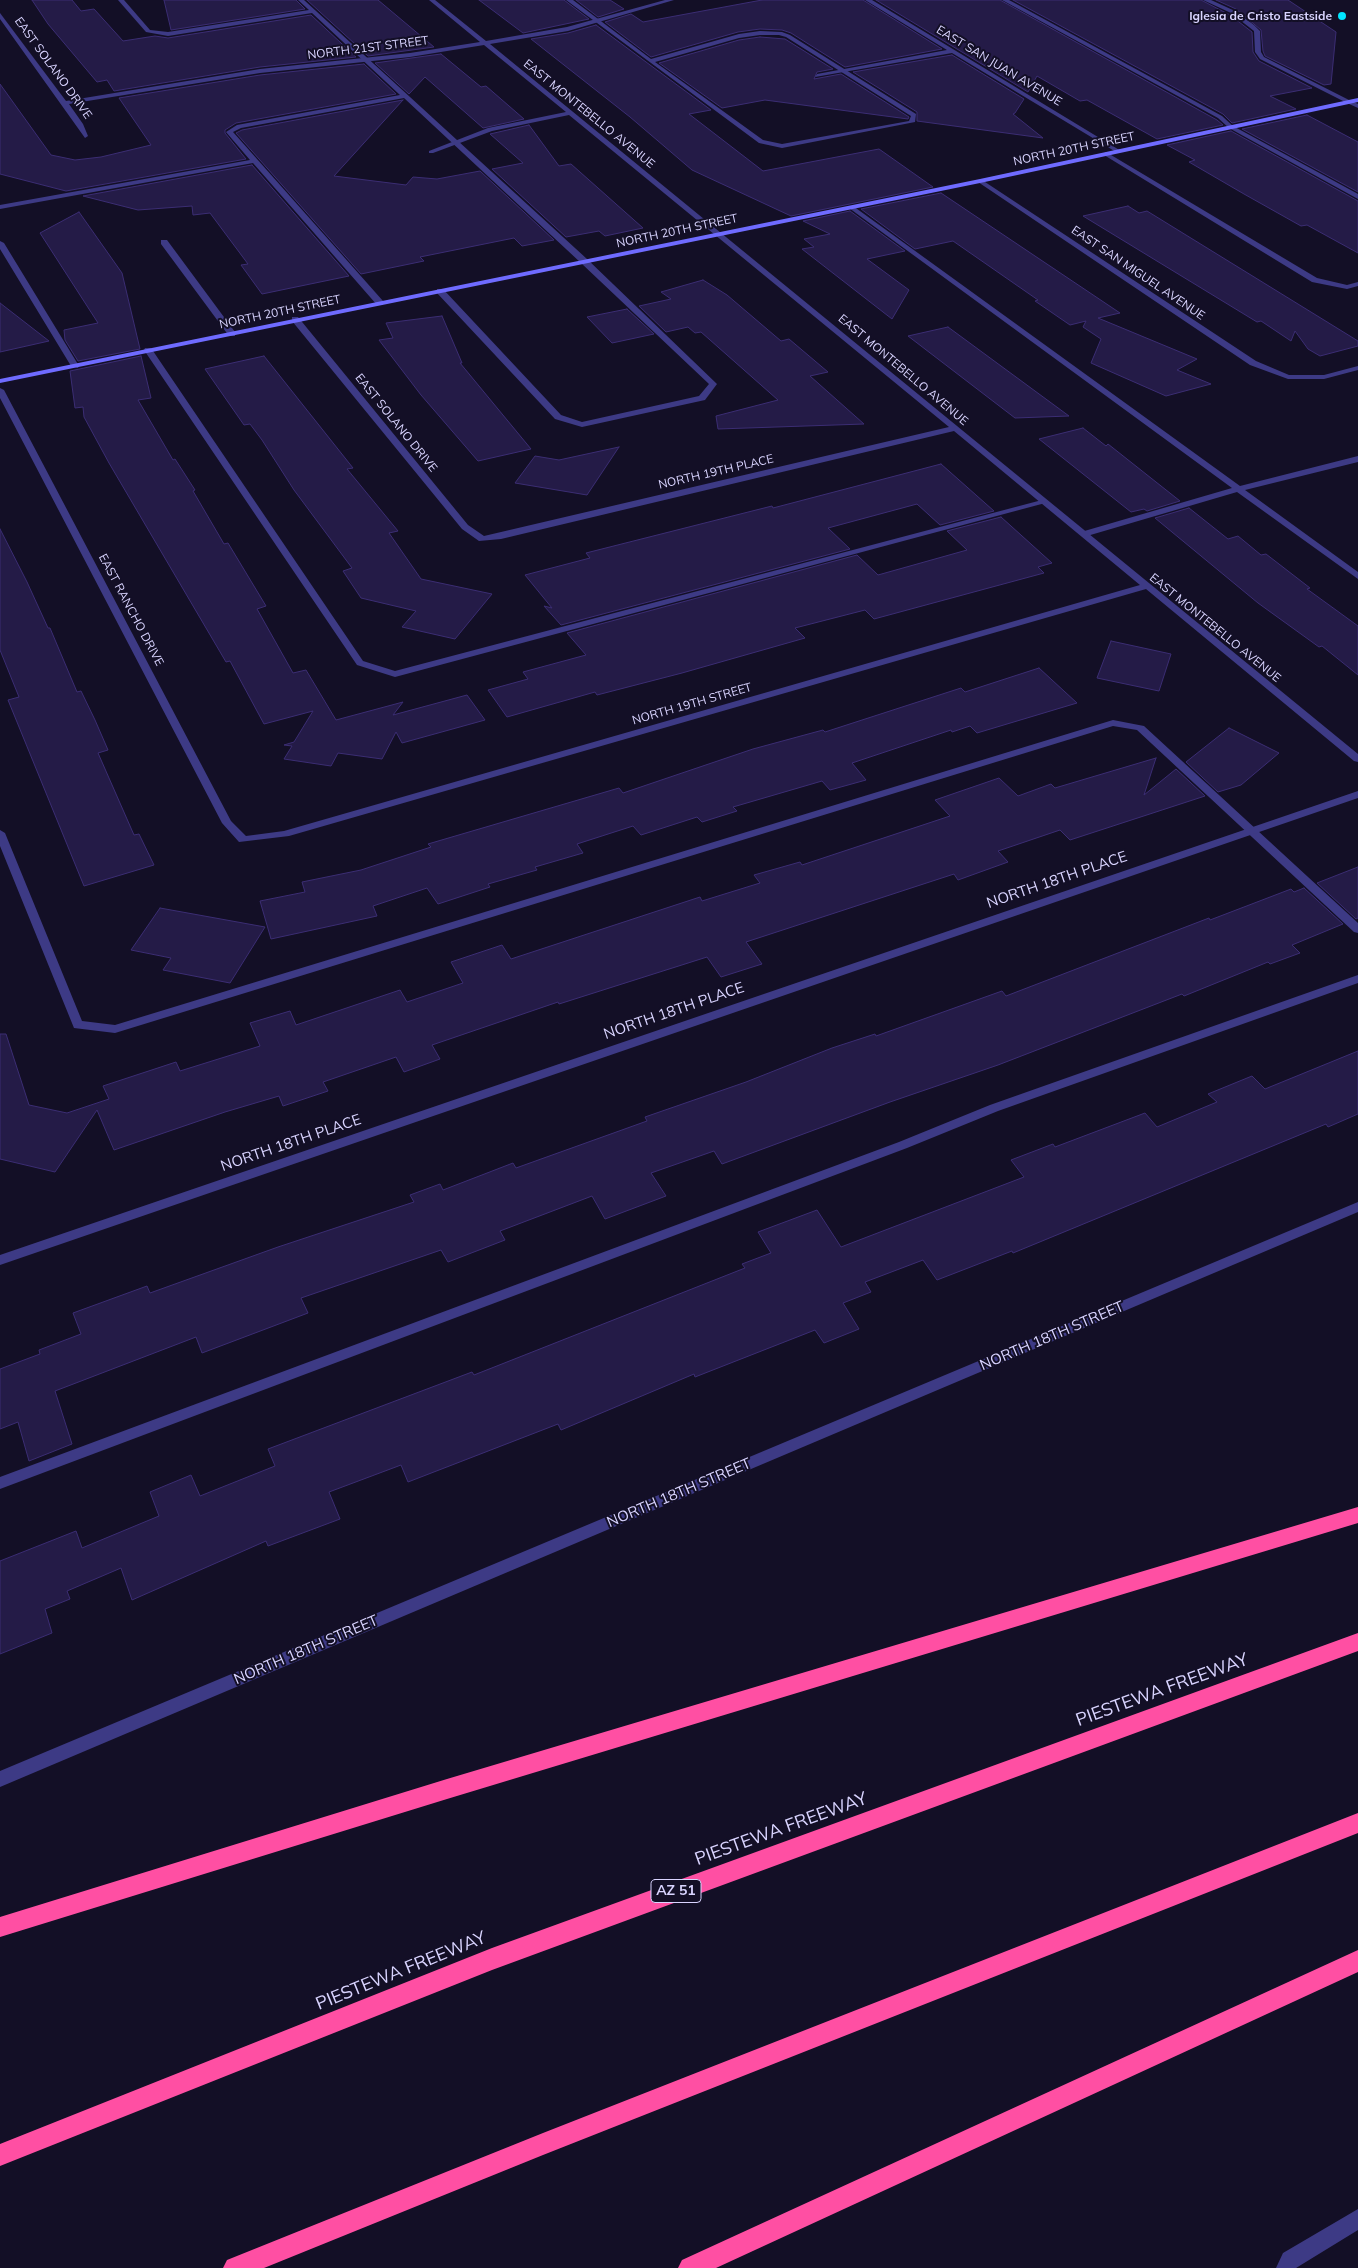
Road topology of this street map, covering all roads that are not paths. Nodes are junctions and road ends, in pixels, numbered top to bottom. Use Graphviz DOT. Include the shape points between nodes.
graph roads {
  1 [pos="121,0"];
  2 [pos="301,0"];
  3 [pos="432,0"];
  4 [pos="570,0"];
  5 [pos="671,0"];
  6 [pos="868,0"];
  7 [pos="1005,0"];
  8 [pos="1206,0"];
  9 [pos="313,11"];
  10 [pos="0,15"];
  11 [pos="598,22"];
  12 [pos="485,43"];
  13 [pos="954,51"];
  14 [pos="366,60"];
  15 [pos="650,61"];
  16 [pos="845,71"];
  17 [pos="817,76"];
  18 [pos="404,96"];
  19 [pos="1358,100"];
  20 [pos="1349,102"];
  21 [pos="65,103"];
  22 [pos="1358,106"];
  23 [pos="570,113"];
  24 [pos="1231,128"];
  25 [pos="85,136"];
  26 [pos="455,141"];
  27 [pos="1118,151"];
  28 [pos="431,152"];
  29 [pos="1106,154"];
  30 [pos="255,161"];
  31 [pos="980,180"];
  32 [pos="1358,196"];
  33 [pos="0,207"];
  34 [pos="851,207"];
  35 [pos="719,234"];
  36 [pos="0,242"];
  37 [pos="164,242"];
  38 [pos="584,261"];
  39 [pos="1358,284"];
  40 [pos="440,290"];
  41 [pos="380,303"];
  42 [pos="296,319"];
  43 [pos="232,334"];
  44 [pos="148,350"];
  45 [pos="75,366"];
  46 [pos="1358,368"];
  47 [pos="0,381"];
  48 [pos="0,390"];
  49 [pos="956,428"];
  50 [pos="1358,459"];
  51 [pos="1239,489"];
  52 [pos="1046,502"];
  53 [pos="1084,534"];
  54 [pos="482,539"];
  55 [pos="1358,576"];
  56 [pos="1146,586"];
  57 [pos="1358,759"];
  58 [pos="1358,794"];
  59 [pos="1250,830"];
  60 [pos="0,833"];
  61 [pos="243,840"];
  62 [pos="1358,929"];
  63 [pos="1358,979"];
  64 [pos="1358,1207"];
  65 [pos="0,1260"];
  66 [pos="0,1483"];
  67 [pos="1358,1515"];
  68 [pos="1358,1642"];
  69 [pos="0,1779"];
  70 [pos="1358,1824"];
  71 [pos="0,1927"];
  72 [pos="1358,1961"];
  73 [pos="0,2155"];
  74 [pos="1358,2219"];
  75 [pos="235,2268"];
  76 [pos="690,2268"];
  77 [pos="1286,2268"];
  1 -- 9 [label="street" via="148,31 168,34"];
  2 -- 9 [label="street"];
  3 -- 12 [label="street, EAST MONTEBELLO AVENUE"];
  4 -- 11 [label="street"];
  5 -- 11 [label="street, NORTH 21ST STREET"];
  6 -- 13 [label="street, EAST SAN JUAN AVENUE"];
  7 -- 24 [label="street" via="1220,117"];
  8 -- 20 [label="street" via="1234,12 1257,31 1258,52 1262,58"];
  9 -- 14 [label="street"];
  10 -- 21 [label="street, EAST SOLANO DRIVE"];
  11 -- 12 [label="street, NORTH 21ST STREET"];
  11 -- 15 [label="street"];
  12 -- 14 [label="street, NORTH 21ST STREET"];
  12 -- 23 [label="street, EAST MONTEBELLO AVENUE"];
  13 -- 16 [label="street"];
  13 -- 27 [label="street, EAST SAN JUAN AVENUE"];
  14 -- 18 [label="street"];
  14 -- 21 [label="street, NORTH 21ST STREET" via="260,72"];
  15 -- 16 [label="street" via="739,36 770,32 788,36"];
  15 -- 16 [label="street" via="760,142 782,146 912,122 914,115"];
  16 -- 17 [label="street"];
  18 -- 26 [label="street"];
  18 -- 30 [label="street" via="239,126 229,132"];
  19 -- 20 [label="street, NORTH 20TH STREET"];
  20 -- 22 [label="street"];
  20 -- 24 [label="street, NORTH 20TH STREET"];
  21 -- 25 [label="street, EAST SOLANO DRIVE"];
  23 -- 26 [label="street" via="514,123"];
  23 -- 35 [label="street, EAST MONTEBELLO AVENUE"];
  24 -- 27 [label="street, NORTH 20TH STREET"];
  24 -- 32 [label="street"];
  26 -- 28 [label="street"];
  26 -- 38 [label="street"];
  27 -- 29 [label="street, NORTH 20TH STREET"];
  29 -- 31 [label="street, NORTH 20TH STREET"];
  29 -- 39 [label="street" via="1315,280 1347,286"];
  30 -- 33 [label="street"];
  30 -- 41 [label="street"];
  31 -- 34 [label="street, NORTH 20TH STREET"];
  31 -- 46 [label="street, EAST SAN MIGUEL AVENUE" via="1253,363 1288,377 1324,377"];
  34 -- 35 [label="street, NORTH 20TH STREET"];
  34 -- 51 [label="street"];
  35 -- 38 [label="street, NORTH 20TH STREET"];
  35 -- 49 [label="street, EAST MONTEBELLO AVENUE"];
  36 -- 45 [label="street"];
  37 -- 43 [label="street"];
  38 -- 40 [label="street, NORTH 20TH STREET"];
  38 -- 40 [label="street" via="713,384 702,398 582,424 558,417"];
  40 -- 41 [label="street, NORTH 20TH STREET"];
  41 -- 42 [label="street, NORTH 20TH STREET"];
  42 -- 43 [label="street, NORTH 20TH STREET"];
  42 -- 54 [label="street, EAST SOLANO DRIVE" via="465,527"];
  43 -- 44 [label="street, NORTH 20TH STREET"];
  44 -- 45 [label="street, NORTH 20TH STREET"];
  44 -- 52 [label="street" via="360,663 395,674"];
  45 -- 47 [label="street, NORTH 20TH STREET"];
  48 -- 61 [label="street, EAST RANCHO DRIVE" via="227,823"];
  49 -- 52 [label="street, EAST MONTEBELLO AVENUE"];
  49 -- 54 [label="street, NORTH 19TH PLACE"];
  50 -- 51 [label="street"];
  51 -- 53 [label="street"];
  51 -- 55 [label="street"];
  52 -- 53 [label="street, EAST MONTEBELLO AVENUE"];
  53 -- 56 [label="street, EAST MONTEBELLO AVENUE"];
  56 -- 57 [label="street, EAST MONTEBELLO AVENUE"];
  56 -- 61 [label="street, NORTH 19TH STREET" via="285,834"];
  58 -- 59 [label="street, NORTH 18TH PLACE"];
  59 -- 60 [label="street" via="1140,728 1112,723 115,1029 78,1025"];
  59 -- 62 [label="street"];
  59 -- 65 [label="street, NORTH 18TH PLACE"];
  63 -- 66 [label="street" via="994,1108"];
  64 -- 69 [label="street, NORTH 18TH STREET"];
  67 -- 71 [label="highway"];
  68 -- 73 [label="highway, PIESTEWA FREEWAY / AZ 51" via="492,1958"];
  70 -- 75 [label="highway"];
  72 -- 76 [label="highway"];
  74 -- 77 [label="street" via="1290,2260"];
}
